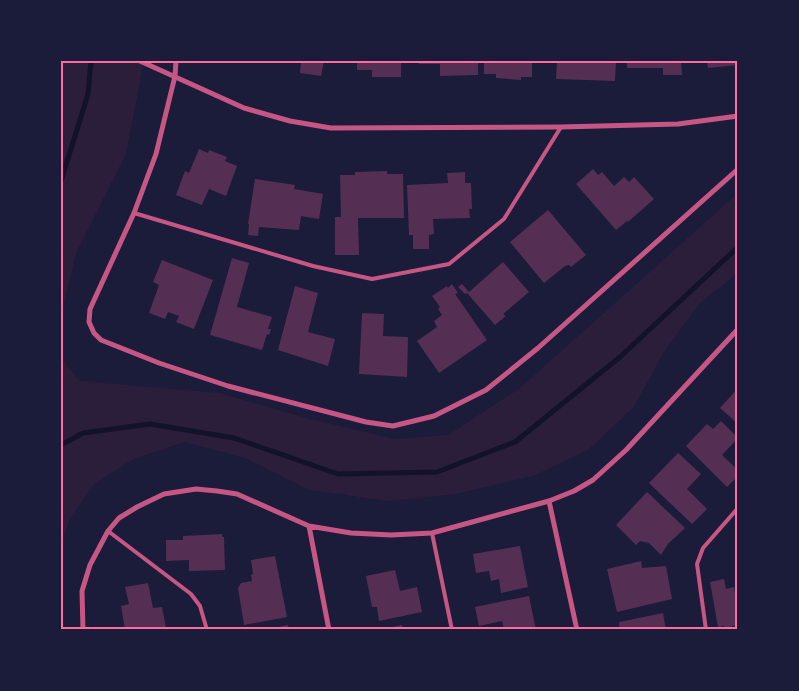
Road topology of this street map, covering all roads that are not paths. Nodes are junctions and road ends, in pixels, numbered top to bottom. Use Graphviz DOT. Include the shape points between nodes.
graph roads {
  1 [pos="140,61"];
  2 [pos="176,61"];
  3 [pos="175,76"];
  4 [pos="738,116"];
  5 [pos="561,127"];
  6 [pos="738,168"];
  7 [pos="134,213"];
  8 [pos="738,329"];
  9 [pos="549,501"];
  10 [pos="738,508"];
  11 [pos="310,526"];
  12 [pos="108,531"];
  13 [pos="432,533"];
  14 [pos="83,630"];
  15 [pos="206,630"];
  16 [pos="329,630"];
  17 [pos="452,630"];
  18 [pos="577,630"];
  19 [pos="706,630"];
  1 -- 3 [label="street"];
  2 -- 3 [label="street"];
  3 -- 5 [label="street" via="244,108 331,128"];
  3 -- 7 [label="street" via="156,154"];
  4 -- 5 [label="street" via="678,124"];
  5 -- 7 [label="lane" via="504,219 449,264 372,279 313,266"];
  6 -- 7 [label="street" via="538,348 486,390 434,416 393,426 228,386 102,340 89,322 90,309"];
  8 -- 9 [label="street" via="607,468 574,491"];
  9 -- 13 [label="street"];
  9 -- 18 [label="street"];
  10 -- 19 [label="lane" via="703,548 697,564"];
  11 -- 12 [label="street" via="237,494 196,489 164,494 136,506"];
  11 -- 13 [label="street" via="351,533"];
  11 -- 16 [label="street"];
  12 -- 14 [label="street" via="90,565 82,591"];
  12 -- 15 [label="lane" via="191,594 200,606"];
  13 -- 17 [label="lane"];
}
